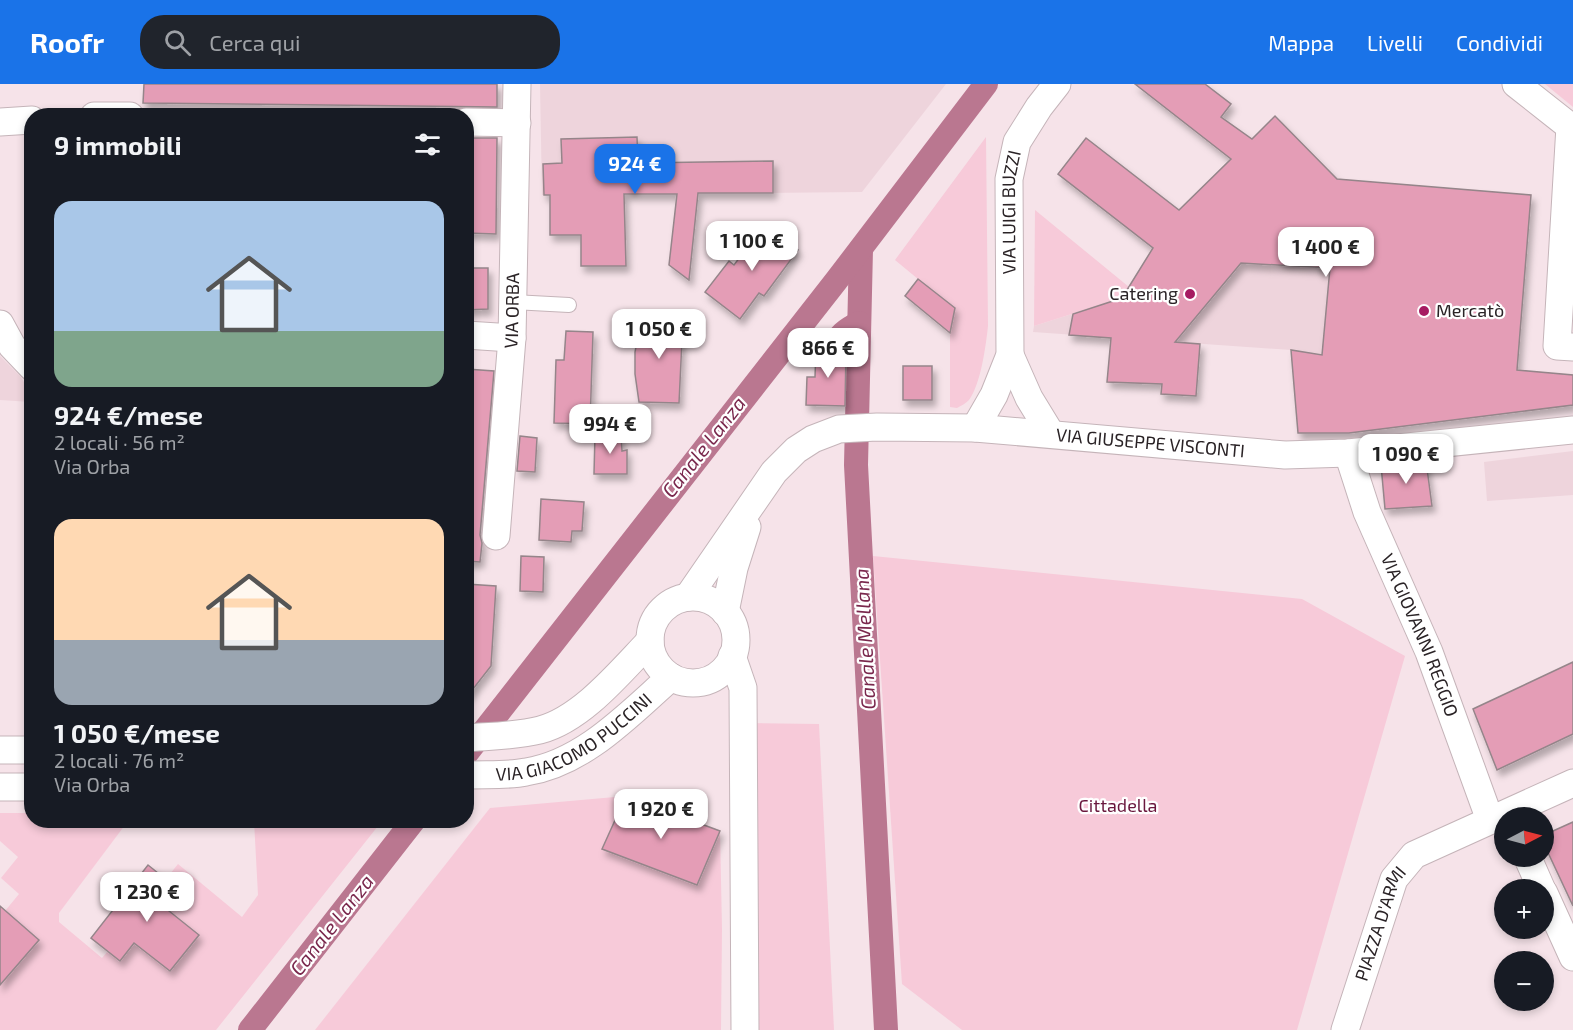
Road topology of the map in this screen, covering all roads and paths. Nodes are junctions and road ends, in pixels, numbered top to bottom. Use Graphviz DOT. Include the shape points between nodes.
graph roads {
  1 [pos="517,84"];
  2 [pos="1057,84"];
  3 [pos="1516,84"];
  4 [pos="24,120"];
  5 [pos="0,122"];
  6 [pos="474,122"];
  7 [pos="517,123"];
  8 [pos="1572,128"];
  9 [pos="513,302"];
  10 [pos="569,305"];
  11 [pos="474,336"];
  12 [pos="15,337"];
  13 [pos="512,338"];
  14 [pos="1573,347"];
  15 [pos="24,353"];
  16 [pos="1010,355"];
  17 [pos="975,428"];
  18 [pos="1573,430"];
  19 [pos="1051,435"];
  20 [pos="1348,453"];
  21 [pos="756,500"];
  22 [pos="496,536"];
  23 [pos="688,597"];
  24 [pos="725,612"];
  25 [pos="650,641"];
  26 [pos="732,656"];
  27 [pos="671,677"];
  28 [pos="702,682"];
  29 [pos="742,729"];
  30 [pos="474,737"];
  31 [pos="0,750"];
  32 [pos="24,750"];
  33 [pos="476,775"];
  34 [pos="1573,783"];
  35 [pos="24,786"];
  36 [pos="0,787"];
  37 [pos="1498,807"];
  38 [pos="1523,807"];
  39 [pos="1494,820"];
  40 [pos="1554,915"];
  41 [pos="1573,957"];
  42 [pos="745,1030"];
  43 [pos="1345,1030"];
  1 -- 7 [label="street, VIA ORBA"];
  2 -- 16 [label="street, VIA LUIGI BUZZI" via="1017,142 1009,179"];
  3 -- 8 [label="street"];
  4 -- 5 [label="street"];
  6 -- 7 [label="street"];
  7 -- 9 [label="street, VIA ORBA"];
  8 -- 14 [label="street" via="1557,346"];
  9 -- 10 [label="lane"];
  9 -- 13 [label="street, VIA ORBA"];
  11 -- 13 [label="street"];
  12 -- 15 [label="street"];
  13 -- 22 [label="street, VIA ORBA"];
  16 -- 17 [label="street, VIA LUIGI BUZZI"];
  16 -- 19 [label="street, VIA LUIGI BUZZI"];
  17 -- 19 [label="street, VIA GIUSEPPE VISCONTI"];
  17 -- 21 [label="street, VIA GIUSEPPE VISCONTI" via="839,429 796,450 774,472"];
  18 -- 20 [label="street, VIA GIUSEPPE VISCONTI"];
  19 -- 20 [label="street, VIA GIUSEPPE VISCONTI" via="1285,455"];
  20 -- 37 [label="street, VIA GIOVANNI REGGIO" via="1367,512"];
  21 -- 23 [label="street, VIA GIUSEPPE VISCONTI"];
  21 -- 24 [label="street, VIA GIUSEPPE VISCONTI" via="734,568"];
  23 -- 24 [label="street" via="715,603"];
  23 -- 25 [label="street" via="665,607 654,622"];
  24 -- 26 [label="street" via="735,638"];
  25 -- 27 [label="street" via="652,656"];
  25 -- 30 [label="street, VIA GIACOMO PUCCINI" via="610,683 559,722 541,730"];
  26 -- 28 [label="street" via="715,677"];
  26 -- 29 [label="street" via="743,688"];
  27 -- 28 [label="street" via="681,682"];
  27 -- 33 [label="street, VIA GIACOMO PUCCINI" via="606,734 580,751 526,772"];
  28 -- 29 [label="street" via="727,701"];
  29 -- 42 [label="street"];
  31 -- 32 [label="street"];
  34 -- 38 [label="street, PIAZZA D'ARMI"];
  35 -- 36 [label="street"];
  39 -- 43 [label="street, PIAZZA D'ARMI" via="1414,855 1394,879"];
  40 -- 41 [label="street"];
}
